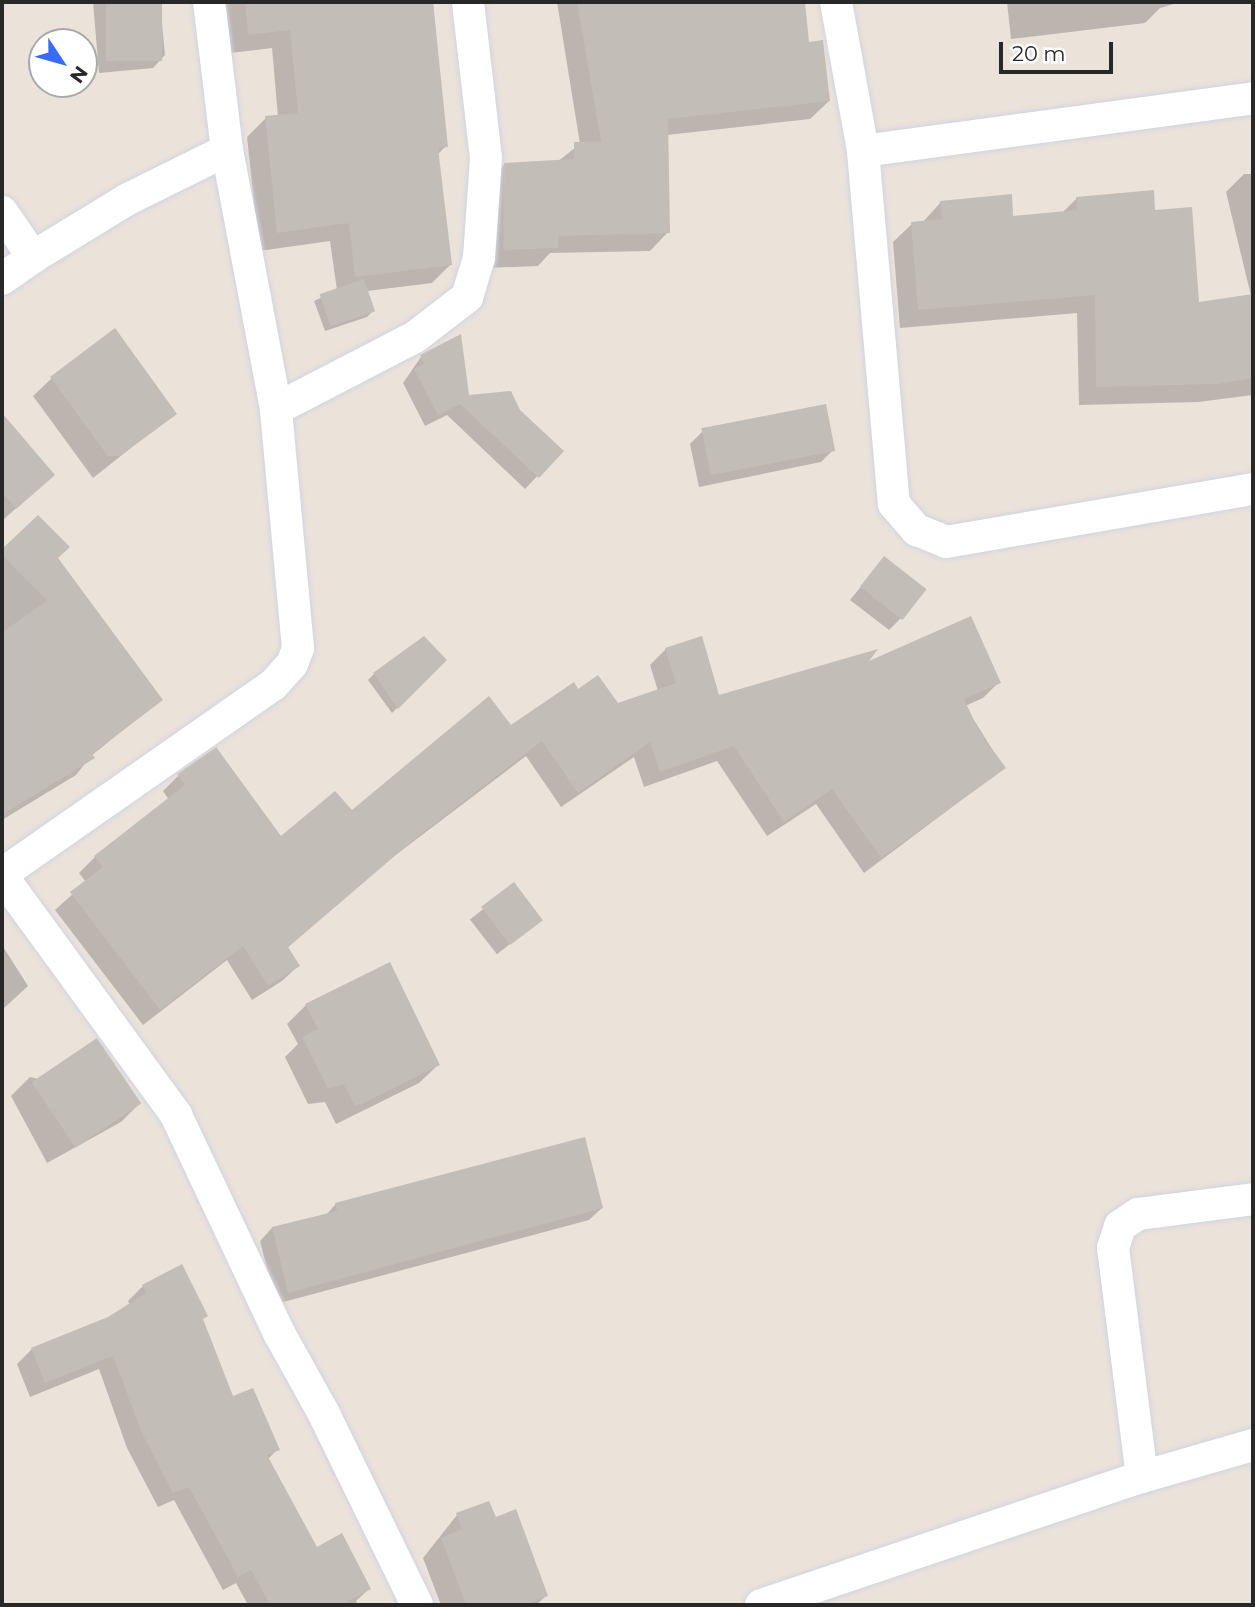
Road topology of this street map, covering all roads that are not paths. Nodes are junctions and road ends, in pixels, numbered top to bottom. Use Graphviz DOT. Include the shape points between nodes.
graph roads {
  1 [pos="209,2"];
  2 [pos="468,2"];
  3 [pos="836,2"];
  4 [pos="1253,98"];
  5 [pos="227,150"];
  6 [pos="863,151"];
  7 [pos="2,212"];
  8 [pos="33,257"];
  9 [pos="2,279"];
  10 [pos="276,409"];
  11 [pos="1253,489"];
  12 [pos="2,875"];
  13 [pos="1253,1199"];
  14 [pos="1253,1445"];
  15 [pos="1142,1477"];
  16 [pos="417,1605"];
  17 [pos="761,1605"];
  1 -- 5 [label="street"];
  2 -- 10 [label="street" via="486,158 479,258 467,297 415,337"];
  3 -- 6 [label="street"];
  4 -- 6 [label="street"];
  5 -- 8 [label="street" via="128,199"];
  5 -- 10 [label="street"];
  6 -- 11 [label="street" via="894,504 917,530 946,542"];
  7 -- 8 [label="street"];
  8 -- 9 [label="street"];
  10 -- 12 [label="street" via="298,632 292,664 273,685"];
  12 -- 16 [label="street" via="176,1115 278,1333 324,1414"];
  13 -- 15 [label="street" via="1138,1214 1120,1226 1113,1248"];
  14 -- 15 [label="street"];
  15 -- 17 [label="street"];
}
